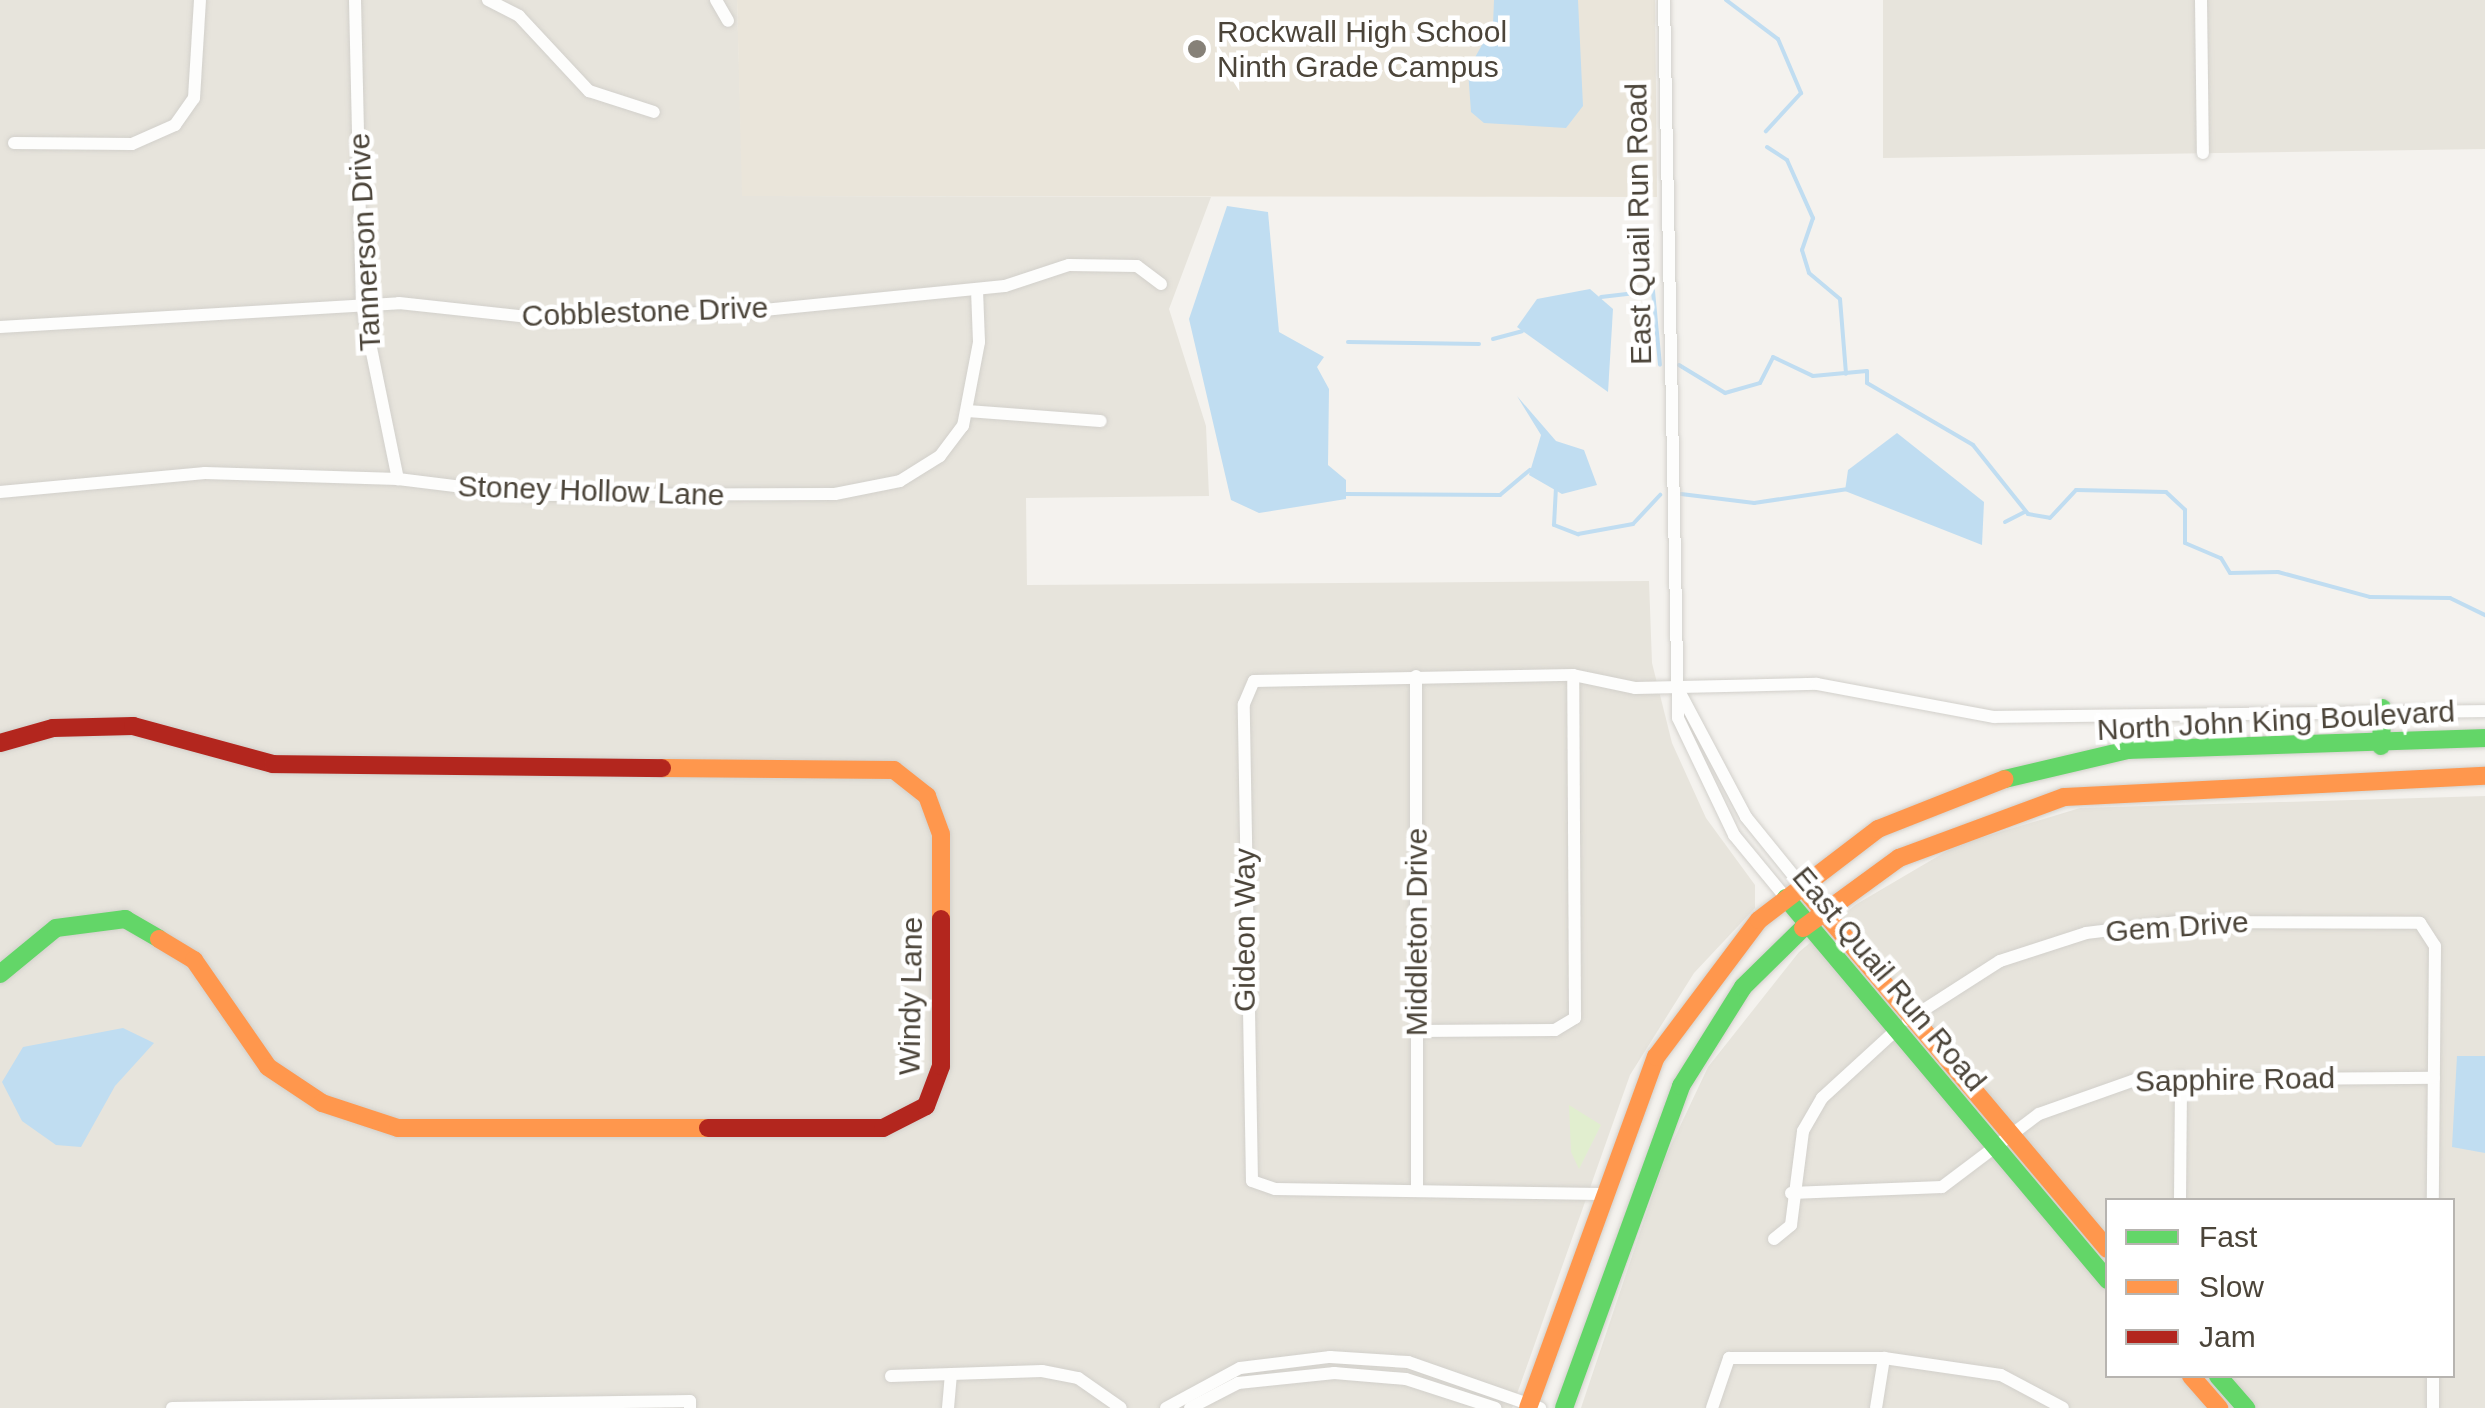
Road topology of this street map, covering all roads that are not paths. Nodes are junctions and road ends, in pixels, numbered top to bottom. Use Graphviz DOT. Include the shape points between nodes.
graph roads {
  1 [pos="200,0"];
  2 [pos="355,0"];
  3 [pos="488,0"];
  4 [pos="716,0"];
  5 [pos="1664,0"];
  6 [pos="2201,0"];
  7 [pos="728,22"];
  8 [pos="654,112"];
  9 [pos="14,143"];
  10 [pos="2202,153"];
  11 [pos="1161,284"];
  12 [pos="977,289"];
  13 [pos="362,304"];
  14 [pos="0,327"];
  15 [pos="967,411"];
  16 [pos="1101,420"];
  17 [pos="398,479"];
  18 [pos="0,492"];
  19 [pos="1573,675"];
  20 [pos="1416,676"];
  21 [pos="1676,687"];
  22 [pos="2382,708"];
  23 [pos="2485,711"];
  24 [pos="2485,738"];
  25 [pos="0,743"];
  26 [pos="2381,746"];
  27 [pos="2485,776"];
  28 [pos="1800,885"];
  29 [pos="1786,898"];
  30 [pos="1822,910"];
  31 [pos="1806,922"];
  32 [pos="0,974"];
  33 [pos="1908,1020"];
  34 [pos="1417,1031"];
  35 [pos="1893,1033"];
  36 [pos="2181,1077"];
  37 [pos="2434,1078"];
  38 [pos="2001,1141"];
  39 [pos="1417,1189"];
  40 [pos="1791,1193"];
  41 [pos="1600,1194"];
  42 [pos="2180,1198"];
  43 [pos="2434,1198"];
  44 [pos="1774,1239"];
  45 [pos="2105,1246"];
  46 [pos="2105,1276"];
  47 [pos="1884,1358"];
  48 [pos="952,1374"];
  49 [pos="891,1376"];
  50 [pos="2193,1378"];
  51 [pos="2220,1378"];
  52 [pos="2433,1378"];
  53 [pos="2046,1403"];
  54 [pos="690,1404"];
  55 [pos="230,1405"];
  56 [pos="462,1405"];
  57 [pos="1533,1406"];
  58 [pos="172,1408"];
  59 [pos="948,1408"];
  60 [pos="1120,1408"];
  61 [pos="1166,1408"];
  62 [pos="1190,1408"];
  63 [pos="1495,1408"];
  64 [pos="1564,1408"];
  65 [pos="1712,1408"];
  66 [pos="1876,1408"];
  67 [pos="2062,1408"];
  68 [pos="2219,1408"];
  69 [pos="2246,1408"];
  70 [pos="2433,1408"];
  1 -- 9 [label="street" via="194,98 175,125 132,144"];
  2 -- 13 [label="street, Tannerson Drive"];
  3 -- 8 [label="street" via="519,16 590,90"];
  4 -- 7 [label="street"];
  5 -- 21 [label="street, East Quail Run Road"];
  6 -- 10 [label="street"];
  11 -- 12 [label="street, Cobblestone Drive" via="1137,266 1087,265"];
  12 -- 13 [label="street, Cobblestone Drive" via="547,319"];
  12 -- 15 [label="street, Stoney Hollow Lane"];
  13 -- 14 [label="street, Cobblestone Drive"];
  13 -- 17 [label="street, Tannerson Drive"];
  15 -- 16 [label="street"];
  15 -- 17 [label="street, Stoney Hollow Lane" via="940,456 900,481 835,494 527,495"];
  17 -- 18 [label="street, Stoney Hollow Lane" via="158,473"];
  19 -- 20 [label="street"];
  19 -- 21 [label="street"];
  19 -- 34 [label="street" via="1576,1004 1566,1026"];
  20 -- 34 [label="street, Middleton Drive"];
  20 -- 39 [label="street, Gideon Way" via="1254,681 1244,704 1252,1180 1275,1189"];
  21 -- 22 [label="street" via="1817,684 1994,716"];
  21 -- 28 [label="street, East Quail Run Road" via="1746,817"];
  21 -- 29 [label="street, East Quail Run Road" via="1704,783"];
  22 -- 23 [label="street"];
  22 -- 26 [label="street"];
  24 -- 26 [label="street, North John King Boulevard"];
  25 -- 32 [label="street, Windy Lane" via="53,728 133,726 273,764 894,770 927,796 940,834 941,1066 926,1106 883,1128 398,1128 322,1103 268,1068 194,960 125,919 56,928"];
  26 -- 28 [label="street, North John King Boulevard" via="2128,750 2048,762 1878,829"];
  27 -- 30 [label="street, North John King Boulevard" via="2064,796 1899,858"];
  28 -- 29 [label="street, North John King Boulevard"];
  28 -- 30 [label="street, East Quail Run Road"];
  29 -- 31 [label="street, East Quail Run Road"];
  29 -- 41 [label="street, North John King Boulevard" via="1683,1015 1634,1102"];
  30 -- 31 [label="street, North John King Boulevard"];
  30 -- 33 [label="street, East Quail Run Road"];
  31 -- 35 [label="street, East Quail Run Road"];
  31 -- 64 [label="street, North John King Boulevard" via="1743,987 1681,1086"];
  33 -- 37 [label="street, Gem Drive" via="2000,961 2086,933 2177,922 2408,920 2426,927 2435,946"];
  33 -- 38 [label="street, East Quail Run Road"];
  34 -- 39 [label="street, Middleton Drive"];
  35 -- 38 [label="street, East Quail Run Road"];
  35 -- 40 [label="street" via="1822,1098 1802,1131"];
  36 -- 37 [label="street, Sapphire Road"];
  36 -- 38 [label="street, Sapphire Road" via="2100,1087"];
  36 -- 42 [label="street"];
  37 -- 43 [label="street"];
  38 -- 40 [label="street, Sapphire Road" via="1942,1187"];
  38 -- 45 [label="street, East Quail Run Road"];
  38 -- 46 [label="street, East Quail Run Road"];
  39 -- 41 [label="street"];
  40 -- 44 [label="street" via="1791,1225"];
  41 -- 57 [label="street, North John King Boulevard"];
  47 -- 53 [label="street" via="2001,1375"];
  47 -- 65 [label="street" via="1730,1358"];
  47 -- 66 [label="street"];
  48 -- 49 [label="street"];
  48 -- 59 [label="street"];
  48 -- 60 [label="street" via="1042,1371 1078,1378"];
  50 -- 68 [label="street"];
  51 -- 69 [label="street"];
  52 -- 70 [label="street"];
  53 -- 67 [label="street"];
  54 -- 56 [label="street"];
  55 -- 56 [label="street"];
  55 -- 58 [label="street"];
  57 -- 61 [label="street" via="1408,1362 1290,1358 1221,1375"];
  62 -- 63 [label="street" via="1238,1384 1334,1373 1406,1379"];
}
